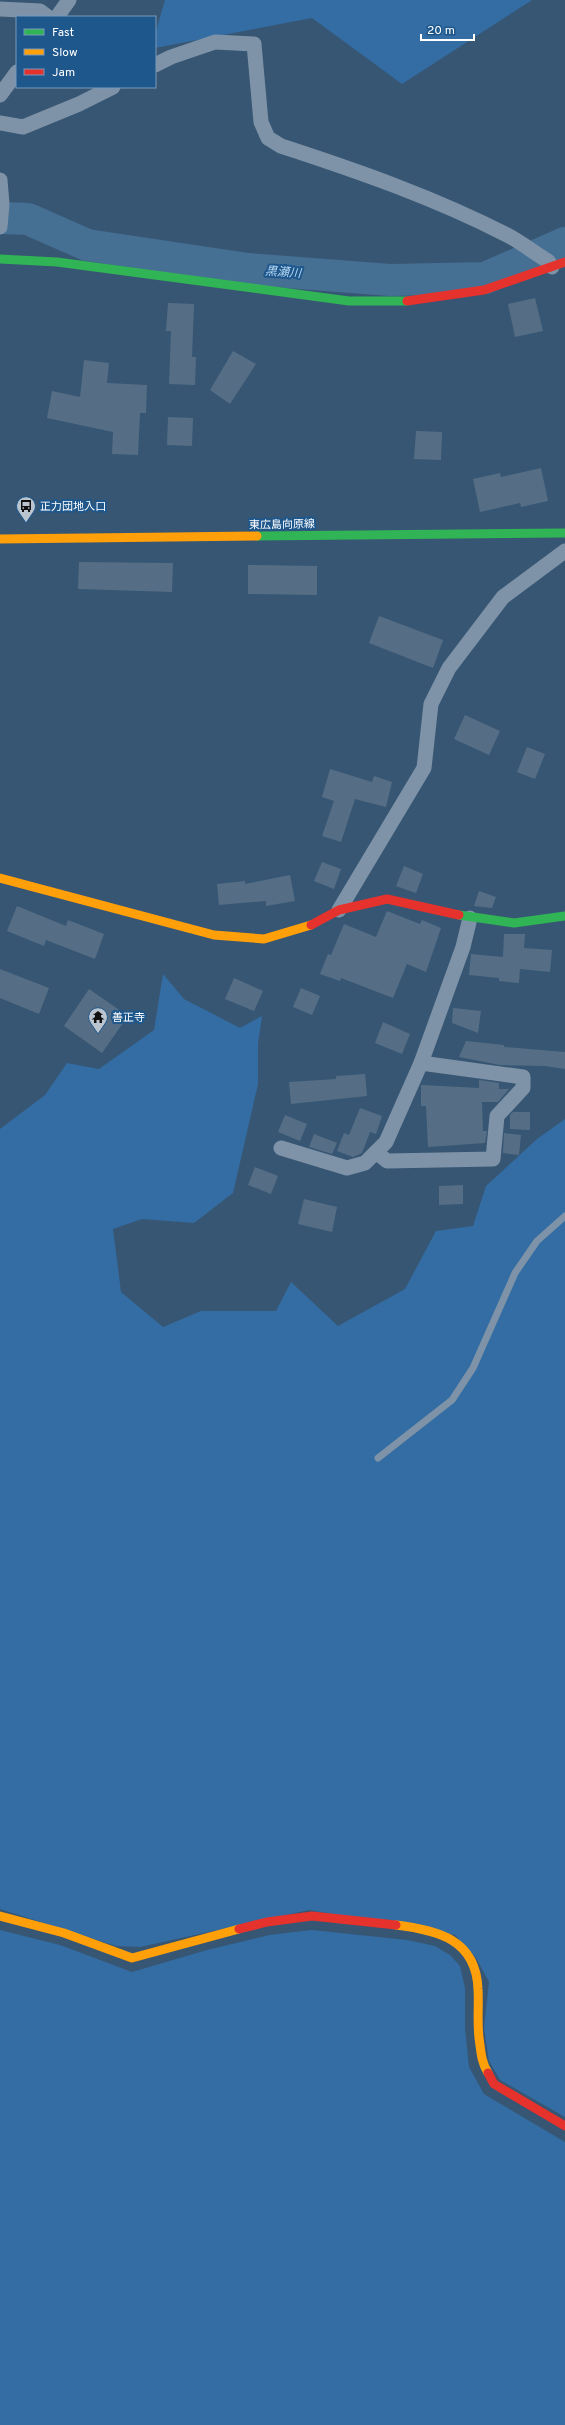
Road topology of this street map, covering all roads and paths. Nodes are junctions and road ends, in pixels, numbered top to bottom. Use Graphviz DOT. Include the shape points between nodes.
graph roads {
  1 [pos="69,0"];
  2 [pos="0,9"];
  3 [pos="47,16"];
  4 [pos="58,16"];
  5 [pos="156,65"];
  6 [pos="16,73"];
  7 [pos="111,88"];
  8 [pos="0,95"];
  9 [pos="0,124"];
  10 [pos="0,180"];
  11 [pos="0,227"];
  12 [pos="0,259"];
  13 [pos="555,263"];
  14 [pos="565,533"];
  15 [pos="0,539"];
  16 [pos="565,551"];
  17 [pos="0,878"];
  18 [pos="339,910"];
  19 [pos="565,916"];
  20 [pos="470,918"];
  21 [pos="421,1063"];
  22 [pos="282,1148"];
  23 [pos="376,1152"];
  24 [pos="565,1216"];
  25 [pos="378,1458"];
  26 [pos="0,1916"];
  27 [pos="565,2126"];
  1 -- 4 [label="street"];
  2 -- 3 [label="street" via="40,11"];
  5 -- 13 [label="street" via="171,57 215,42 254,44 261,122 268,138 281,146 384,180 503,233"];
  6 -- 8 [label="street"];
  7 -- 9 [label="street" via="23,128"];
  10 -- 11 [label="street"];
  12 -- 13 [label="street" via="72,264 349,301 397,302 484,290"];
  14 -- 15 [label="street, 東広島向原線"];
  16 -- 18 [label="street" via="503,597 449,668 431,704 424,768"];
  17 -- 18 [label="street" via="214,935 264,939 305,928"];
  18 -- 20 [label="street" via="387,899"];
  19 -- 20 [label="street" via="514,923"];
  20 -- 21 [label="street" via="463,947"];
  21 -- 23 [label="street" via="386,1142"];
  21 -- 23 [label="street" via="523,1077 523,1088 497,1116 492,1159 387,1161"];
  22 -- 23 [label="street" via="347,1168 365,1163"];
  24 -- 25 [label="lane" via="537,1241 515,1273 473,1368 452,1400"];
  26 -- 27 [label="street" via="64,1933 132,1958 267,1922 312,1916 440,1933 458,1945 473,1960 478,1987 478,2028 482,2063 494,2084"];
}
